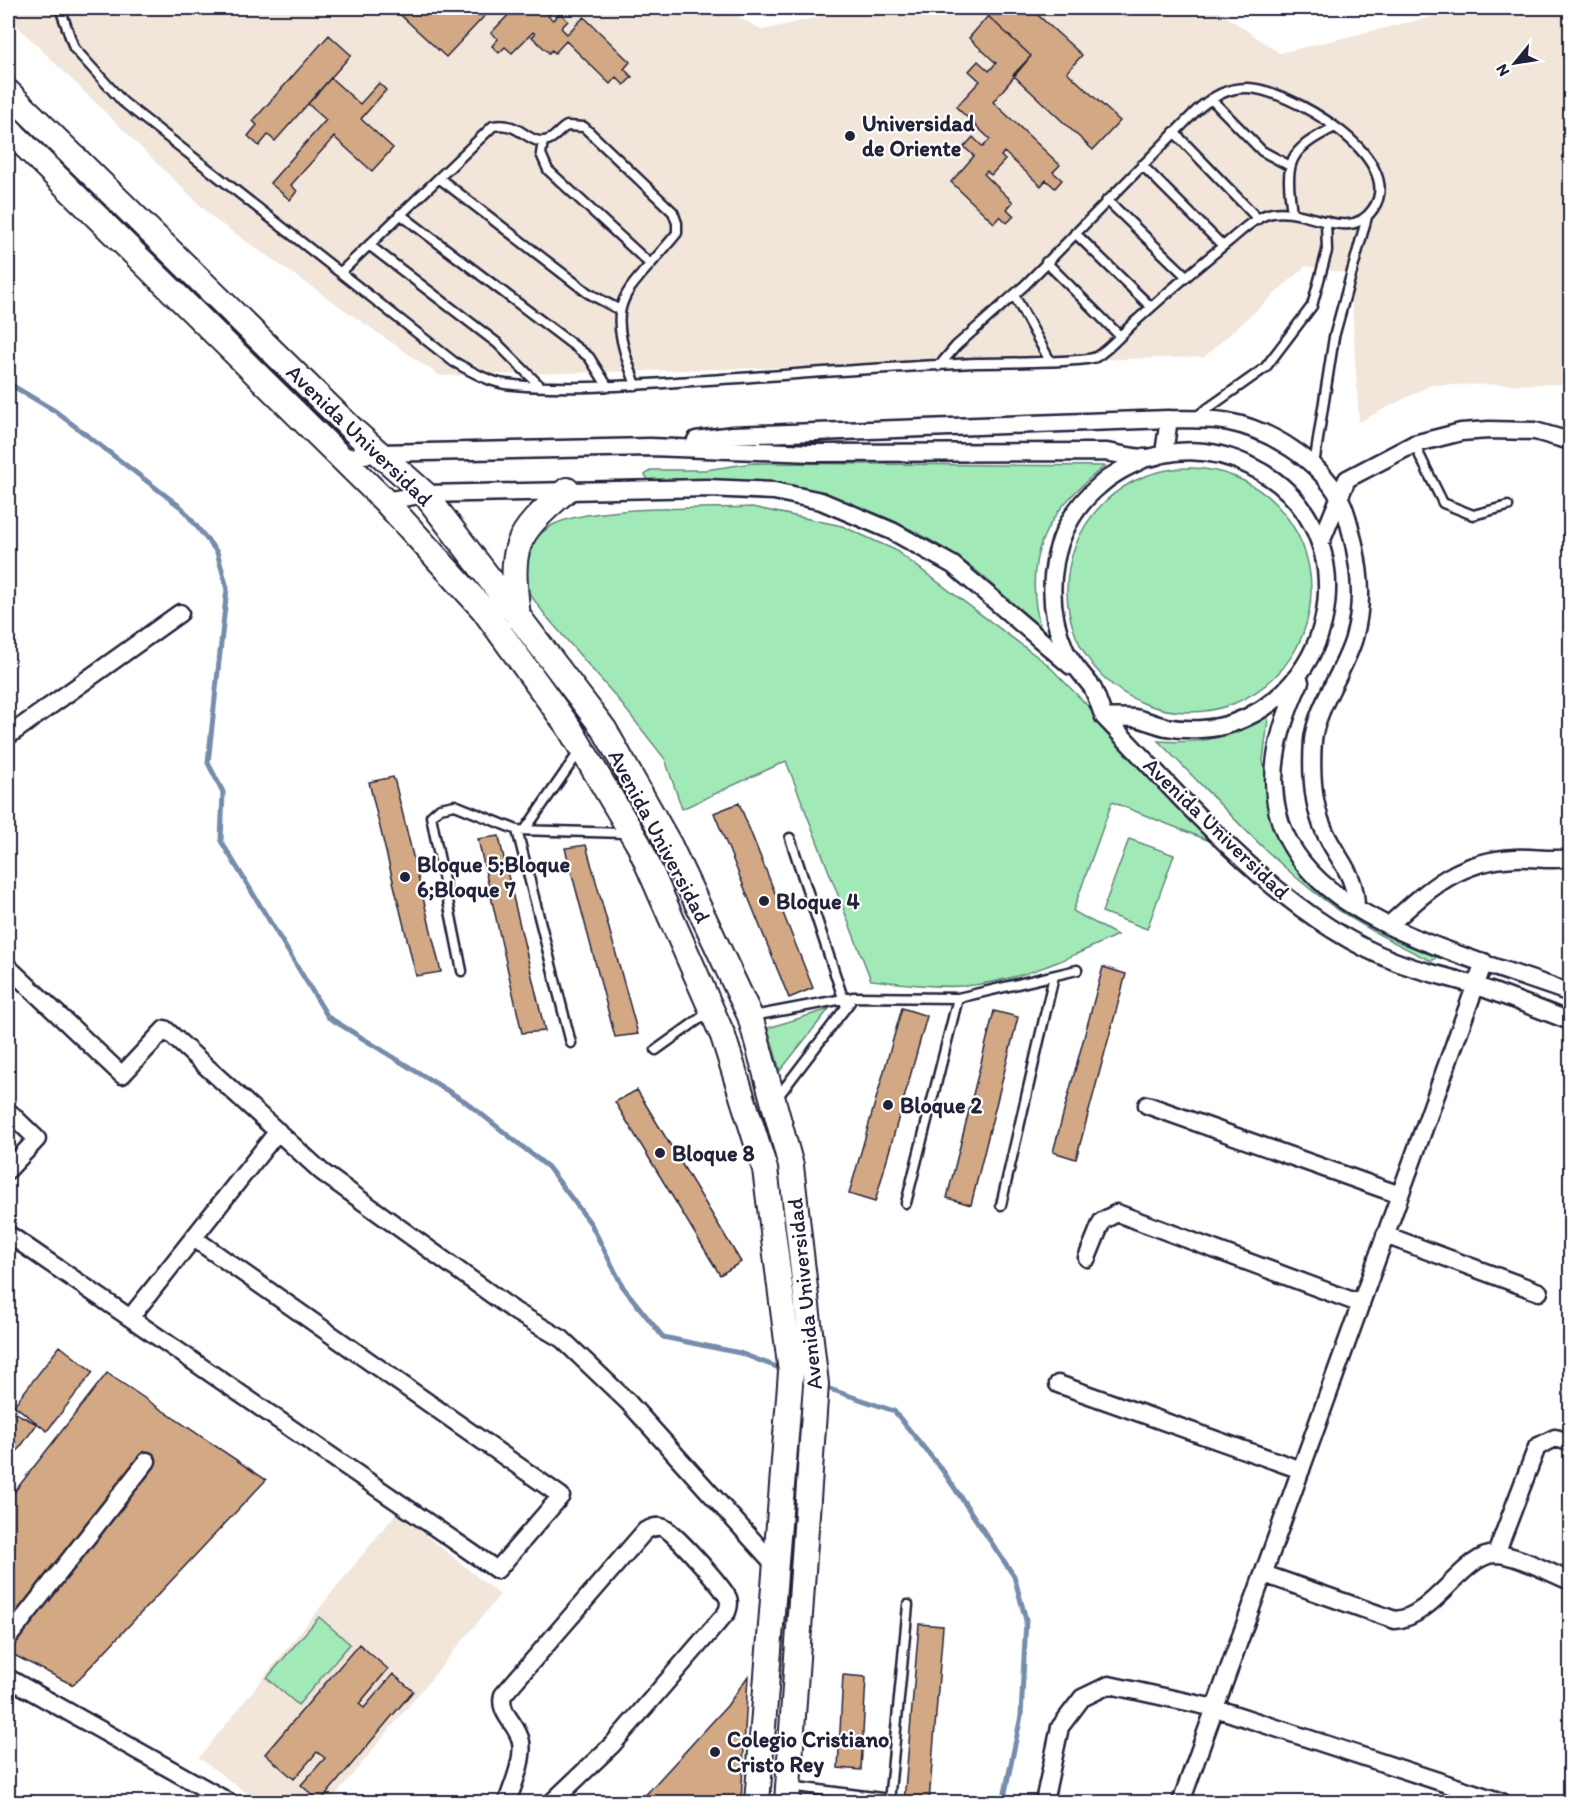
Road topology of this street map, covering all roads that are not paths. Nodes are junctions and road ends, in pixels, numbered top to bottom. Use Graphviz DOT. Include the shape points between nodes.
graph roads {
  1 [pos="60,8"];
  2 [pos="8,92"];
  3 [pos="1211,99"];
  4 [pos="1335,127"];
  5 [pos="8,129"];
  6 [pos="1174,132"];
  7 [pos="543,141"];
  8 [pos="1142,165"];
  9 [pos="1290,166"];
  10 [pos="439,178"];
  11 [pos="1107,200"];
  12 [pos="1292,213"];
  13 [pos="400,214"];
  14 [pos="1366,217"];
  15 [pos="1258,219"];
  16 [pos="1326,221"];
  17 [pos="1075,233"];
  18 [pos="369,244"];
  19 [pos="1223,246"];
  20 [pos="1046,262"];
  21 [pos="650,264"];
  22 [pos="342,271"];
  23 [pos="1186,276"];
  24 [pos="1014,295"];
  25 [pos="1151,308"];
  26 [pos="620,310"];
  27 [pos="1120,336"];
  28 [pos="1050,361"];
  29 [pos="939,366"];
  30 [pos="538,385"];
  31 [pos="636,385"];
  32 [pos="608,387"];
  33 [pos="1169,419"];
  34 [pos="1192,420"];
  35 [pos="1570,441"];
  36 [pos="1413,444"];
  37 [pos="650,447"];
  38 [pos="379,453"];
  39 [pos="1164,453"];
  40 [pos="341,458"];
  41 [pos="1146,458"];
  42 [pos="1314,465"];
  43 [pos="567,490"];
  44 [pos="425,495"];
  45 [pos="1339,497"];
  46 [pos="385,501"];
  47 [pos="1508,506"];
  48 [pos="1321,542"];
  49 [pos="180,613"];
  50 [pos="518,617"];
  51 [pos="1309,664"];
  52 [pos="1080,674"];
  53 [pos="1104,717"];
  54 [pos="8,736"];
  55 [pos="582,748"];
  56 [pos="521,830"];
  57 [pos="632,833"];
  58 [pos="790,838"];
  59 [pos="1570,858"];
  60 [pos="1356,908"];
  61 [pos="1388,926"];
  62 [pos="1484,962"];
  63 [pos="8,967"];
  64 [pos="1077,970"];
  65 [pos="462,971"];
  66 [pos="1054,976"];
  67 [pos="1476,986"];
  68 [pos="1570,993"];
  69 [pos="958,998"];
  70 [pos="845,1003"];
  71 [pos="712,1010"];
  72 [pos="750,1016"];
  73 [pos="1570,1021"];
  74 [pos="571,1043"];
  75 [pos="656,1050"];
  76 [pos="774,1102"];
  77 [pos="1147,1105"];
  78 [pos="8,1111"];
  79 [pos="278,1131"];
  80 [pos="8,1170"];
  81 [pos="1400,1196"];
  82 [pos="906,1203"];
  83 [pos="1001,1205"];
  84 [pos="8,1234"];
  85 [pos="1385,1235"];
  86 [pos="195,1239"];
  87 [pos="1087,1258"];
  88 [pos="1539,1292"];
  89 [pos="1361,1304"];
  90 [pos="130,1318"];
  91 [pos="1058,1384"];
  92 [pos="1570,1442"];
  93 [pos="147,1461"];
  94 [pos="1301,1470"];
  95 [pos="1497,1554"];
  96 [pos="775,1565"];
  97 [pos="1264,1574"];
  98 [pos="1570,1581"];
  99 [pos="908,1605"];
  100 [pos="8,1638"];
  101 [pos="8,1678"];
  102 [pos="1215,1708"];
  103 [pos="787,1794"];
  104 [pos="889,1801"];
  105 [pos="230,1803"];
  106 [pos="507,1803"];
  107 [pos="552,1803"];
  108 [pos="757,1803"];
  109 [pos="1044,1803"];
  110 [pos="1181,1803"];
  111 [pos="1502,1803"];
  1 -- 22 [label="lane" via="74,48 123,102"];
  2 -- 38 [label="street, Avenida Universidad"];
  3 -- 4 [label="lane" via="1239,88 1267,90"];
  3 -- 6 [label="lane"];
  3 -- 9 [label="lane" via="1262,150"];
  4 -- 9 [label="lane" via="1304,144"];
  4 -- 14 [label="lane" via="1357,144 1376,173 1376,205"];
  5 -- 40 [label="street, Avenida Universidad"];
  6 -- 8 [label="lane"];
  6 -- 15 [label="lane"];
  7 -- 10 [label="lane" via="509,125 493,126"];
  7 -- 21 [label="lane" via="541,154 548,170"];
  7 -- 21 [label="lane" via="567,126 584,128 673,212 676,233"];
  8 -- 11 [label="lane"];
  8 -- 19 [label="lane"];
  9 -- 12 [label="lane"];
  10 -- 13 [label="lane"];
  10 -- 26 [label="lane" via="588,293"];
  11 -- 17 [label="lane"];
  11 -- 23 [label="lane"];
  12 -- 15 [label="lane" via="1276,212"];
  12 -- 16 [label="lane"];
  13 -- 18 [label="lane"];
  13 -- 32 [label="lane" via="589,357"];
  14 -- 16 [label="lane" via="1349,225"];
  14 -- 42 [label="lane" via="1334,337"];
  15 -- 19 [label="lane"];
  16 -- 34 [label="lane" via="1327,251 1312,306 1265,368"];
  17 -- 20 [label="lane"];
  17 -- 25 [label="lane"];
  18 -- 22 [label="lane"];
  18 -- 30 [label="lane" via="497,344"];
  19 -- 23 [label="lane"];
  20 -- 24 [label="lane"];
  20 -- 27 [label="lane"];
  21 -- 26 [label="lane" via="629,288"];
  22 -- 30 [label="lane" via="454,362 504,384"];
  23 -- 25 [label="lane"];
  24 -- 28 [label="lane"];
  24 -- 29 [label="lane"];
  25 -- 27 [label="lane"];
  26 -- 31 [label="lane" via="619,330"];
  27 -- 28 [label="lane" via="1094,359"];
  28 -- 29 [label="lane"];
  29 -- 31 [label="lane"];
  30 -- 32 [label="lane"];
  31 -- 32 [label="lane"];
  33 -- 34 [label="street"];
  33 -- 37 [label="street" via="734,435"];
  33 -- 39 [label="street"];
  34 -- 42 [label="street" via="1229,422 1282,441"];
  35 -- 36 [label="street" via="1535,431 1489,430 1461,432"];
  36 -- 45 [label="street" via="1347,479"];
  36 -- 47 [label="lane" via="1443,503 1473,515"];
  37 -- 38 [label="street"];
  37 -- 41 [label="street" via="813,453 1106,452"];
  38 -- 40 [label="street"];
  38 -- 44 [label="street, Avenida Universidad"];
  39 -- 41 [label="street"];
  39 -- 48 [label="street" via="1210,453 1254,467 1290,495"];
  40 -- 46 [label="street, Avenida Universidad"];
  41 -- 52 [label="street" via="1098,486 1066,527 1057,551 1052,602 1066,652"];
  42 -- 45 [label="street"];
  43 -- 44 [label="street"];
  43 -- 50 [label="street" via="519,538 513,571"];
  43 -- 52 [label="street" via="707,488 774,491 821,501 892,531 953,565"];
  44 -- 46 [label="street"];
  44 -- 50 [label="street, Avenida Universidad"];
  45 -- 48 [label="street"];
  45 -- 60 [label="street" via="1361,577 1361,606 1353,642 1313,738 1313,783 1323,829 1352,875"];
  46 -- 55 [label="street, Avenida Universidad" via="483,609"];
  48 -- 51 [label="street" via="1328,577 1325,622"];
  49 -- 54 [label="street"];
  50 -- 72 [label="street, Avenida Universidad" via="604,729 670,846"];
  51 -- 53 [label="street" via="1288,689 1262,710 1232,723 1167,728 1136,718"];
  51 -- 60 [label="street, Avenida Universidad" via="1278,737 1273,794 1280,825 1300,861 1327,890"];
  52 -- 53 [label="street" via="1093,689"];
  53 -- 67 [label="street, Avenida Universidad" via="1212,829 1281,893 1346,936 1394,961"];
  55 -- 56 [label="lane"];
  55 -- 57 [label="street, Avenida Universidad"];
  56 -- 57 [label="lane"];
  56 -- 65 [label="lane" via="455,805 440,808 431,816"];
  56 -- 74 [label="lane"];
  57 -- 71 [label="street, Avenida Universidad"];
  58 -- 70 [label="lane"];
  59 -- 61 [label="street" via="1516,858 1467,866 1426,891"];
  60 -- 61 [label="street, Avenida Universidad"];
  61 -- 62 [label="street, Avenida Universidad"];
  62 -- 67 [label="street"];
  62 -- 68 [label="street, Avenida Universidad"];
  63 -- 79 [label="street" via="122,1075 165,1029"];
  64 -- 66 [label="lane"];
  66 -- 69 [label="lane"];
  66 -- 83 [label="lane"];
  67 -- 73 [label="street, Avenida Universidad"];
  67 -- 81 [label="street"];
  69 -- 70 [label="lane" via="854,997"];
  69 -- 82 [label="lane"];
  70 -- 72 [label="lane"];
  70 -- 76 [label="lane"];
  71 -- 75 [label="lane"];
  71 -- 96 [label="street, Avenida Universidad" via="765,1169 791,1372"];
  72 -- 76 [label="street, Avenida Universidad"];
  76 -- 103 [label="street, Avenida Universidad" via="791,1166 816,1384"];
  77 -- 81 [label="street"];
  78 -- 80 [label="street" via="37,1139"];
  79 -- 86 [label="street"];
  79 -- 96 [label="street" via="332,1179 516,1312 562,1339 628,1402"];
  81 -- 85 [label="street"];
  84 -- 90 [label="street"];
  85 -- 88 [label="street"];
  85 -- 89 [label="street"];
  86 -- 90 [label="street"];
  86 -- 90 [label="street" via="561,1496 497,1570"];
  87 -- 89 [label="street" via="1102,1221 1117,1213"];
  89 -- 94 [label="street"];
  91 -- 94 [label="street"];
  92 -- 95 [label="street" via="1555,1438 1537,1447"];
  93 -- 100 [label="street"];
  94 -- 97 [label="street"];
  95 -- 97 [label="street" via="1480,1559 1411,1617 1395,1620"];
  95 -- 98 [label="street"];
  96 -- 108 [label="street, Avenida Universidad"];
  97 -- 102 [label="street"];
  99 -- 104 [label="lane"];
  101 -- 105 [label="street"];
  102 -- 109 [label="street" via="1109,1685 1082,1698 1060,1726"];
  102 -- 110 [label="street"];
  102 -- 111 [label="street"];
  103 -- 104 [label="lane"];
  106 -- 107 [label="street" via="522,1747 519,1733 502,1707 503,1695 645,1531 665,1528 725,1594 727,1612 612,1745"];
}
